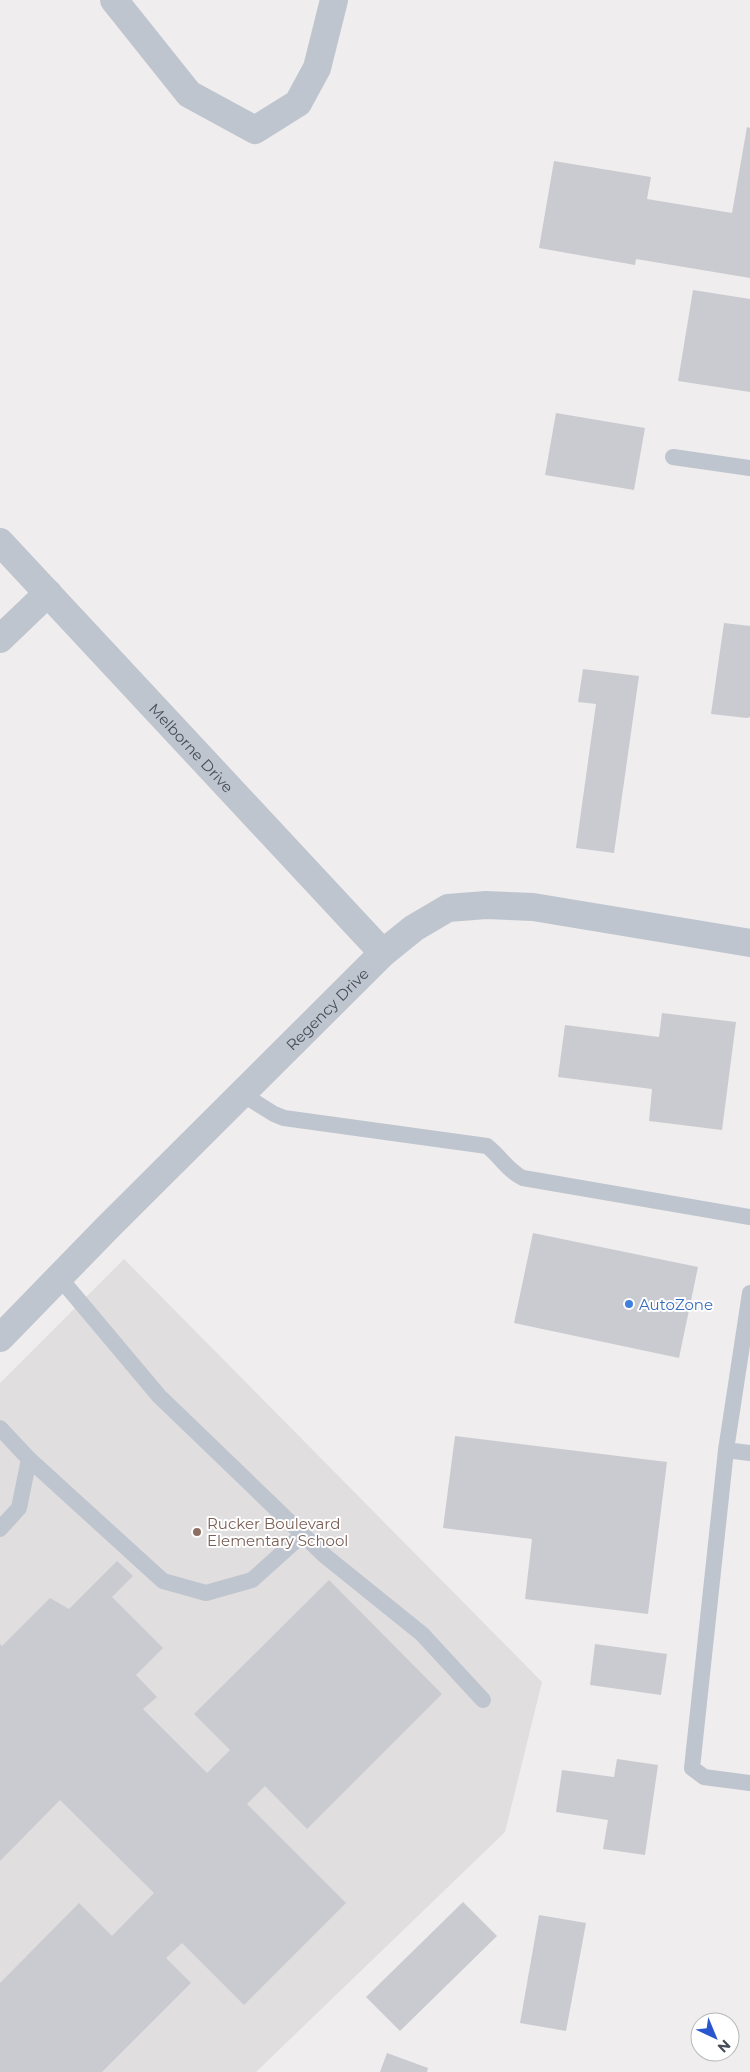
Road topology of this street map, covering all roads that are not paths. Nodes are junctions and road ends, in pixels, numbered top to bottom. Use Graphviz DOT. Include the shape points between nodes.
graph roads {
  1 [pos="114,0"];
  2 [pos="334,0"];
  3 [pos="673,457"];
  4 [pos="750,468"];
  5 [pos="0,542"];
  6 [pos="48,593"];
  7 [pos="0,639"];
  8 [pos="750,943"];
  9 [pos="383,953"];
  10 [pos="242,1094"];
  11 [pos="750,1217"];
  12 [pos="59,1277"];
  13 [pos="750,1293"];
  14 [pos="0,1338"];
  15 [pos="0,1428"];
  16 [pos="726,1450"];
  17 [pos="750,1454"];
  18 [pos="30,1458"];
  19 [pos="0,1529"];
  20 [pos="302,1535"];
  21 [pos="482,1700"];
  22 [pos="750,1783"];
  1 -- 2 [label="street" via="189,94 255,130 298,103 317,68"];
  3 -- 4 [label="lane"];
  5 -- 6 [label="street, Melborne Drive"];
  6 -- 7 [label="street"];
  6 -- 9 [label="street, Melborne Drive"];
  8 -- 9 [label="street, Regency Drive" via="533,907 486,906 448,908 414,928"];
  9 -- 10 [label="street, Regency Drive"];
  10 -- 11 [label="lane" via="284,1118 487,1146 496,1152 513,1174 523,1178"];
  10 -- 12 [label="street, Regency Drive"];
  12 -- 14 [label="street, Regency Drive"];
  12 -- 20 [label="lane" via="159,1396"];
  13 -- 16 [label="lane"];
  15 -- 18 [label="lane"];
  16 -- 17 [label="lane"];
  16 -- 22 [label="lane" via="692,1768 704,1777"];
  18 -- 19 [label="lane" via="19,1508"];
  18 -- 20 [label="lane" via="163,1581 206,1593 252,1580"];
  20 -- 21 [label="lane" via="422,1634"];
}
